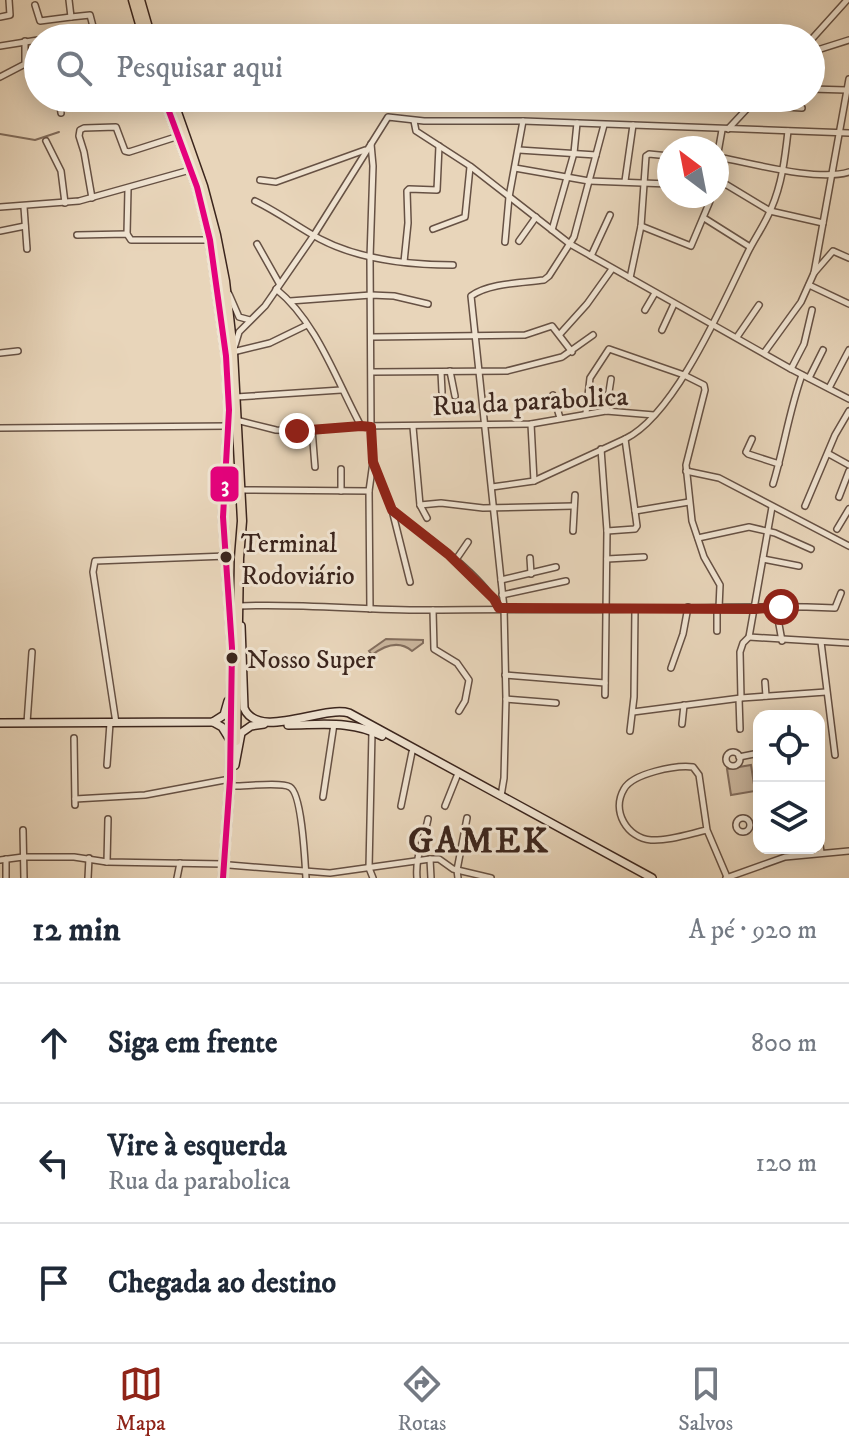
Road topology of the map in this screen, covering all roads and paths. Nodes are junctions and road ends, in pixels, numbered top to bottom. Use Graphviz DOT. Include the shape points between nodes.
graph roads {
  1 [pos="9,0"];
  2 [pos="69,0"];
  3 [pos="133,0"];
  4 [pos="140,0"];
  5 [pos="847,0"];
  6 [pos="35,5"];
  7 [pos="0,17"];
  8 [pos="71,17"];
  9 [pos="93,24"];
  10 [pos="140,24"];
  11 [pos="147,24"];
  12 [pos="825,24"];
  13 [pos="849,40"];
  14 [pos="24,41"];
  15 [pos="0,46"];
  16 [pos="825,48"];
  17 [pos="24,65"];
  18 [pos="0,77"];
  19 [pos="849,79"];
  20 [pos="825,89"];
  21 [pos="846,90"];
  22 [pos="170,112"];
  23 [pos="177,112"];
  24 [pos="743,112"];
  25 [pos="414,121"];
  26 [pos="523,121"];
  27 [pos="577,123"];
  28 [pos="604,124"];
  29 [pos="633,125"];
  30 [pos="724,130"];
  31 [pos="788,131"];
  32 [pos="840,133"];
  33 [pos="849,133"];
  34 [pos="180,136"];
  35 [pos="722,136"];
  36 [pos="46,141"];
  37 [pos="370,143"];
  38 [pos="439,145"];
  39 [pos="366,150"];
  40 [pos="519,150"];
  41 [pos="574,153"];
  42 [pos="596,155"];
  43 [pos="657,155"];
  44 [pos="729,160"];
  45 [pos="470,166"];
  46 [pos="515,168"];
  47 [pos="783,169"];
  48 [pos="191,170"];
  49 [pos="849,172"];
  50 [pos="832,175"];
  51 [pos="568,177"];
  52 [pos="260,180"];
  53 [pos="589,181"];
  54 [pos="625,181"];
  55 [pos="645,182"];
  56 [pos="657,183"];
  57 [pos="729,186"];
  58 [pos="128,189"];
  59 [pos="509,197"];
  60 [pos="92,198"];
  61 [pos="255,201"];
  62 [pos="65,203"];
  63 [pos="0,207"];
  64 [pos="24,207"];
  65 [pos="708,208"];
  66 [pos="770,211"];
  67 [pos="610,215"];
  68 [pos="536,217"];
  69 [pos="704,218"];
  70 [pos="823,223"];
  71 [pos="25,226"];
  72 [pos="641,226"];
  73 [pos="433,229"];
  74 [pos="552,230"];
  75 [pos="0,231"];
  76 [pos="127,234"];
  77 [pos="77,235"];
  78 [pos="314,235"];
  79 [pos="210,240"];
  80 [pos="519,241"];
  81 [pos="505,242"];
  82 [pos="257,244"];
  83 [pos="570,244"];
  84 [pos="750,247"];
  85 [pos="27,249"];
  86 [pos="591,256"];
  87 [pos="370,258"];
  88 [pos="849,258"];
  89 [pos="404,262"];
  90 [pos="453,265"];
  91 [pos="612,269"];
  92 [pos="814,273"];
  93 [pos="630,278"];
  94 [pos="225,281"];
  95 [pos="809,285"];
  96 [pos="277,286"];
  97 [pos="655,293"];
  98 [pos="371,295"];
  99 [pos="290,301"];
  100 [pos="428,304"];
  101 [pos="674,304"];
  102 [pos="849,304"];
  103 [pos="759,305"];
  104 [pos="645,310"];
  105 [pos="812,310"];
  106 [pos="251,320"];
  107 [pos="307,325"];
  108 [pos="712,325"];
  109 [pos="662,330"];
  110 [pos="476,334"];
  111 [pos="560,334"];
  112 [pos="593,335"];
  113 [pos="372,337"];
  114 [pos="737,337"];
  115 [pos="823,350"];
  116 [pos="849,350"];
  117 [pos="18,351"];
  118 [pos="233,352"];
  119 [pos="572,352"];
  120 [pos="0,353"];
  121 [pos="764,353"];
  122 [pos="791,369"];
  123 [pos="450,371"];
  124 [pos="479,371"];
  125 [pos="372,372"];
  126 [pos="441,372"];
  127 [pos="684,375"];
  128 [pos="802,375"];
  129 [pos="809,378"];
  130 [pos="611,379"];
  131 [pos="829,388"];
  132 [pos="341,390"];
  133 [pos="442,392"];
  134 [pos="553,395"];
  135 [pos="455,396"];
  136 [pos="235,397"];
  137 [pos="849,399"];
  138 [pos="606,411"];
  139 [pos="849,411"];
  140 [pos="586,413"];
  141 [pos="655,416"];
  142 [pos="560,418"];
  143 [pos="232,423"];
  144 [pos="531,424"];
  145 [pos="361,426"];
  146 [pos="484,426"];
  147 [pos="371,427"];
  148 [pos="413,427"];
  149 [pos="0,428"];
  150 [pos="312,429"];
  151 [pos="625,439"];
  152 [pos="752,439"];
  153 [pos="601,449"];
  154 [pos="829,454"];
  155 [pos="373,462"];
  156 [pos="779,464"];
  157 [pos="849,465"];
  158 [pos="315,467"];
  159 [pos="341,469"];
  160 [pos="686,471"];
  161 [pos="849,471"];
  162 [pos="534,481"];
  163 [pos="773,484"];
  164 [pos="492,487"];
  165 [pos="341,491"];
  166 [pos="369,491"];
  167 [pos="241,493"];
  168 [pos="575,495"];
  169 [pos="839,497"];
  170 [pos="689,502"];
  171 [pos="223,503"];
  172 [pos="420,505"];
  173 [pos="574,506"];
  174 [pos="805,506"];
  175 [pos="772,507"];
  176 [pos="493,508"];
  177 [pos="849,509"];
  178 [pos="392,510"];
  179 [pos="635,511"];
  180 [pos="427,518"];
  181 [pos="242,525"];
  182 [pos="224,526"];
  183 [pos="837,529"];
  184 [pos="767,530"];
  185 [pos="573,531"];
  186 [pos="607,531"];
  187 [pos="698,538"];
  188 [pos="468,542"];
  189 [pos="849,546"];
  190 [pos="811,549"];
  191 [pos="228,556"];
  192 [pos="644,557"];
  193 [pos="530,558"];
  194 [pos="607,559"];
  195 [pos="763,559"];
  196 [pos="455,561"];
  197 [pos="799,566"];
  198 [pos="556,567"];
  199 [pos="531,574"];
  200 [pos="501,580"];
  201 [pos="566,581"];
  202 [pos="410,582"];
  203 [pos="238,588"];
  204 [pos="841,593"];
  205 [pos="502,595"];
  206 [pos="240,606"];
  207 [pos="688,607"];
  208 [pos="502,608"];
  209 [pos="718,608"];
  210 [pos="776,608"];
  211 [pos="607,609"];
  212 [pos="635,609"];
  213 [pos="755,609"];
  214 [pos="370,610"];
  215 [pos="433,610"];
  216 [pos="717,631"];
  217 [pos="749,637"];
  218 [pos="782,641"];
  219 [pos="821,642"];
  220 [pos="849,643"];
  221 [pos="32,652"];
  222 [pos="671,668"];
  223 [pos="505,675"];
  224 [pos="765,682"];
  225 [pos="605,683"];
  226 [pos="232,684"];
  227 [pos="826,692"];
  228 [pos="605,695"];
  229 [pos="766,696"];
  230 [pos="740,698"];
  231 [pos="506,699"];
  232 [pos="556,703"];
  233 [pos="684,705"];
  234 [pos="340,711"];
  235 [pos="459,711"];
  236 [pos="633,712"];
  237 [pos="213,722"];
  238 [pos="0,723"];
  239 [pos="27,723"];
  240 [pos="113,723"];
  241 [pos="337,724"];
  242 [pos="682,724"];
  243 [pos="740,729"];
  244 [pos="372,731"];
  245 [pos="630,731"];
  246 [pos="74,738"];
  247 [pos="231,742"];
  248 [pos="412,752"];
  249 [pos="753,754"];
  250 [pos="835,755"];
  251 [pos="739,757"];
  252 [pos="107,765"];
  253 [pos="235,765"];
  254 [pos="457,776"];
  255 [pos="232,783"];
  256 [pos="501,796"];
  257 [pos="323,797"];
  258 [pos="401,806"];
  259 [pos="445,806"];
  260 [pos="467,818"];
  261 [pos="108,819"];
  262 [pos="428,819"];
  263 [pos="753,825"];
  264 [pos="750,826"];
  265 [pos="23,830"];
  266 [pos="707,830"];
  267 [pos="849,851"];
  268 [pos="825,852"];
  269 [pos="807,854"];
  270 [pos="23,857"];
  271 [pos="89,858"];
  272 [pos="430,859"];
  273 [pos="3,860"];
  274 [pos="416,860"];
  275 [pos="107,862"];
  276 [pos="180,863"];
  277 [pos="227,864"];
  278 [pos="369,868"];
  279 [pos="305,869"];
  280 [pos="457,870"];
  281 [pos="330,875"];
  282 [pos="6,878"];
  283 [pos="24,878"];
  284 [pos="88,878"];
  285 [pos="177,878"];
  286 [pos="226,878"];
  287 [pos="306,878"];
  288 [pos="373,878"];
  289 [pos="417,878"];
  290 [pos="431,878"];
  291 [pos="458,878"];
  292 [pos="491,878"];
  293 [pos="644,878"];
  294 [pos="652,878"];
  295 [pos="726,878"];
  1 -- 7 [label="street" via="10,15"];
  2 -- 8 [label="street"];
  3 -- 10 [label="main road"];
  4 -- 11 [label="main road"];
  5 -- 12 [label="street"];
  6 -- 8 [label="street" via="40,21"];
  8 -- 9 [label="street" via="90,15"];
  13 -- 16 [label="street"];
  14 -- 15 [label="street"];
  17 -- 18 [label="street"];
  19 -- 21 [label="street"];
  20 -- 21 [label="street"];
  21 -- 32 [label="street"];
  22 -- 34 [label="main road"];
  23 -- 94 [label="main road" via="203,186"];
  24 -- 30 [label="street"];
  25 -- 26 [label="street"];
  25 -- 37 [label="street" via="388,117"];
  25 -- 38 [label="street" via="416,131"];
  26 -- 27 [label="street"];
  26 -- 40 [label="street"];
  27 -- 28 [label="street"];
  27 -- 41 [label="street"];
  28 -- 29 [label="street"];
  28 -- 42 [label="street"];
  29 -- 30 [label="street"];
  29 -- 54 [label="street"];
  30 -- 31 [label="street"];
  30 -- 35 [label="street"];
  31 -- 32 [label="street"];
  31 -- 47 [label="street, Rua da parabolica"];
  32 -- 33 [label="street"];
  32 -- 50 [label="street"];
  34 -- 48 [label="main road"];
  34 -- 60 [label="street" via="129,152 116,127 80,130"];
  36 -- 62 [label="street" via="61,171"];
  37 -- 39 [label="street"];
  37 -- 87 [label="street"];
  38 -- 45 [label="street"];
  38 -- 89 [label="street" via="437,190 407,191"];
  39 -- 52 [label="street" via="276,182"];
  39 -- 78 [label="street"];
  40 -- 41 [label="street"];
  40 -- 46 [label="street"];
  41 -- 42 [label="street"];
  41 -- 51 [label="street"];
  42 -- 53 [label="street"];
  43 -- 55 [label="street" via="647,154"];
  44 -- 47 [label="street"];
  45 -- 59 [label="street"];
  45 -- 73 [label="street" via="465,217"];
  46 -- 51 [label="street"];
  46 -- 59 [label="street"];
  47 -- 50 [label="street"];
  47 -- 66 [label="street, Rua da parabolica"];
  48 -- 58 [label="street"];
  48 -- 79 [label="main road"];
  49 -- 50 [label="street"];
  50 -- 70 [label="street"];
  51 -- 53 [label="street"];
  51 -- 74 [label="street"];
  53 -- 54 [label="street"];
  53 -- 83 [label="street"];
  54 -- 55 [label="street"];
  55 -- 56 [label="street"];
  55 -- 72 [label="street"];
  57 -- 66 [label="street"];
  58 -- 60 [label="street"];
  58 -- 76 [label="street"];
  59 -- 68 [label="street"];
  59 -- 81 [label="street"];
  60 -- 62 [label="street"];
  61 -- 78 [label="street"];
  62 -- 64 [label="street"];
  63 -- 64 [label="street"];
  64 -- 71 [label="street"];
  65 -- 69 [label="street"];
  66 -- 70 [label="street"];
  66 -- 84 [label="street, Rua da parabolica"];
  67 -- 86 [label="street"];
  68 -- 74 [label="street"];
  68 -- 80 [label="street"];
  69 -- 72 [label="street" via="691,246"];
  69 -- 84 [label="street"];
  70 -- 92 [label="street"];
  71 -- 75 [label="street"];
  71 -- 85 [label="street"];
  72 -- 93 [label="street"];
  74 -- 83 [label="street"];
  76 -- 77 [label="street"];
  76 -- 79 [label="street" via="131,240"];
  78 -- 87 [label="street"];
  78 -- 96 [label="street"];
  79 -- 143 [label="main road"];
  82 -- 96 [label="street"];
  83 -- 86 [label="street"];
  83 -- 110 [label="street" via="544,280 473,293"];
  84 -- 108 [label="street, Rua da parabolica"];
  86 -- 91 [label="street"];
  87 -- 89 [label="street"];
  87 -- 98 [label="street"];
  88 -- 92 [label="street" via="833,251"];
  89 -- 90 [label="street"];
  91 -- 93 [label="street"];
  91 -- 111 [label="street"];
  92 -- 95 [label="street"];
  93 -- 97 [label="street"];
  94 -- 106 [label="street" via="236,314"];
  94 -- 118 [label="main road"];
  95 -- 102 [label="street"];
  95 -- 121 [label="street"];
  96 -- 99 [label="street"];
  96 -- 106 [label="street"];
  97 -- 101 [label="street"];
  97 -- 104 [label="street"];
  98 -- 99 [label="street"];
  98 -- 100 [label="street"];
  98 -- 113 [label="street"];
  99 -- 107 [label="street"];
  101 -- 108 [label="street"];
  101 -- 109 [label="street"];
  103 -- 114 [label="street"];
  105 -- 122 [label="street"];
  106 -- 118 [label="street" via="239,332"];
  107 -- 118 [label="street" via="270,343"];
  107 -- 132 [label="street"];
  108 -- 114 [label="street"];
  108 -- 127 [label="street, Rua da parabolica"];
  110 -- 111 [label="street" via="525,335 552,326"];
  110 -- 113 [label="street"];
  110 -- 124 [label="street"];
  111 -- 119 [label="street"];
  112 -- 119 [label="street"];
  113 -- 125 [label="street"];
  114 -- 121 [label="street"];
  115 -- 129 [label="street"];
  116 -- 131 [label="street"];
  117 -- 120 [label="street"];
  118 -- 136 [label="main road"];
  119 -- 124 [label="street" via="507,371"];
  121 -- 122 [label="street"];
  122 -- 128 [label="street"];
  123 -- 124 [label="street"];
  123 -- 126 [label="street"];
  123 -- 135 [label="street"];
  124 -- 146 [label="street"];
  125 -- 126 [label="street"];
  125 -- 147 [label="street"];
  126 -- 133 [label="street"];
  127 -- 140 [label="street" via="609,349 590,378"];
  127 -- 141 [label="street, Rua da parabolica"];
  127 -- 160 [label="street" via="705,387"];
  128 -- 129 [label="street"];
  128 -- 156 [label="street"];
  129 -- 131 [label="street"];
  130 -- 138 [label="street"];
  131 -- 137 [label="street"];
  132 -- 136 [label="street"];
  132 -- 145 [label="street"];
  134 -- 142 [label="street"];
  136 -- 143 [label="main road"];
  138 -- 140 [label="street, Rua da parabolica"];
  138 -- 141 [label="street, Rua da parabolica"];
  139 -- 154 [label="street"];
  140 -- 142 [label="street, Rua da parabolica"];
  141 -- 151 [label="street"];
  142 -- 144 [label="street, Rua da parabolica"];
  143 -- 149 [label="street, Rua da parabolica"];
  143 -- 150 [label="street, Rua da parabolica" via="284,431"];
  143 -- 167 [label="main road"];
  143 -- 171 [label="main road"];
  144 -- 146 [label="street, Rua da parabolica"];
  144 -- 162 [label="street"];
  145 -- 147 [label="street, Rua da parabolica"];
  145 -- 150 [label="street, Rua da parabolica"];
  146 -- 148 [label="street, Rua da parabolica"];
  146 -- 164 [label="street"];
  147 -- 148 [label="street, Rua da parabolica"];
  147 -- 155 [label="street"];
  148 -- 172 [label="street"];
  150 -- 158 [label="street"];
  151 -- 153 [label="street"];
  151 -- 179 [label="street"];
  152 -- 156 [label="street" via="748,454"];
  153 -- 162 [label="street"];
  153 -- 186 [label="street"];
  154 -- 157 [label="street"];
  154 -- 174 [label="street"];
  155 -- 166 [label="street"];
  155 -- 178 [label="street"];
  156 -- 163 [label="street"];
  159 -- 165 [label="street"];
  160 -- 170 [label="street"];
  160 -- 175 [label="street" via="719,478"];
  161 -- 169 [label="street"];
  162 -- 164 [label="street"];
  164 -- 176 [label="street"];
  165 -- 166 [label="street"];
  165 -- 167 [label="street"];
  166 -- 214 [label="street"];
  167 -- 171 [label="main road" via="234,505"];
  167 -- 181 [label="main road"];
  168 -- 173 [label="street"];
  170 -- 179 [label="street"];
  170 -- 187 [label="street"];
  171 -- 182 [label="main road"];
  172 -- 176 [label="street"];
  172 -- 180 [label="street"];
  173 -- 176 [label="street"];
  173 -- 185 [label="street"];
  175 -- 184 [label="street"];
  175 -- 189 [label="street"];
  176 -- 200 [label="street"];
  177 -- 183 [label="street"];
  178 -- 196 [label="street"];
  178 -- 202 [label="street"];
  179 -- 186 [label="street" via="635,529"];
  181 -- 182 [label="main road" via="233,516"];
  181 -- 203 [label="main road"];
  182 -- 191 [label="main road"];
  184 -- 187 [label="street" via="749,527"];
  184 -- 190 [label="street"];
  184 -- 195 [label="street"];
  186 -- 194 [label="street"];
  187 -- 209 [label="street" via="720,585"];
  188 -- 196 [label="street"];
  191 -- 226 [label="main road"];
  191 -- 240 [label="street" via="95,561"];
  192 -- 194 [label="street"];
  193 -- 199 [label="street"];
  194 -- 211 [label="street"];
  195 -- 197 [label="street"];
  195 -- 213 [label="street"];
  196 -- 208 [label="street"];
  198 -- 199 [label="street"];
  199 -- 200 [label="street"];
  200 -- 205 [label="street"];
  201 -- 205 [label="street"];
  203 -- 206 [label="main road"];
  203 -- 253 [label="main road"];
  204 -- 210 [label="street" via="835,608"];
  205 -- 208 [label="street"];
  206 -- 214 [label="street"];
  206 -- 234 [label="main road" via="248,716 294,720"];
  207 -- 209 [label="street"];
  207 -- 212 [label="street"];
  207 -- 222 [label="street"];
  208 -- 211 [label="street"];
  208 -- 215 [label="street"];
  208 -- 223 [label="street"];
  209 -- 213 [label="street"];
  209 -- 216 [label="street"];
  210 -- 213 [label="street"];
  210 -- 218 [label="street"];
  211 -- 212 [label="street"];
  211 -- 225 [label="street"];
  212 -- 236 [label="street"];
  213 -- 217 [label="street"];
  214 -- 215 [label="street"];
  215 -- 235 [label="street" via="434,649 457,663 469,680"];
  217 -- 218 [label="street"];
  217 -- 230 [label="street" via="740,652"];
  218 -- 219 [label="street"];
  219 -- 220 [label="street"];
  219 -- 227 [label="street"];
  221 -- 239 [label="street"];
  223 -- 225 [label="street"];
  223 -- 231 [label="street"];
  224 -- 229 [label="street"];
  225 -- 228 [label="street"];
  226 -- 237 [label="main road" via="224,715"];
  226 -- 247 [label="main road"];
  227 -- 229 [label="street"];
  227 -- 250 [label="street"];
  229 -- 230 [label="street"];
  230 -- 233 [label="street"];
  230 -- 243 [label="street"];
  231 -- 232 [label="street"];
  231 -- 256 [label="street"];
  233 -- 236 [label="street"];
  233 -- 242 [label="street"];
  234 -- 241 [label="main road" via="333,717"];
  234 -- 256 [label="main road"];
  236 -- 245 [label="street"];
  237 -- 240 [label="main road"];
  237 -- 247 [label="main road"];
  238 -- 239 [label="main road"];
  239 -- 240 [label="main road"];
  240 -- 252 [label="street"];
  241 -- 244 [label="main road"];
  241 -- 253 [label="main road" via="251,726 241,733"];
  241 -- 257 [label="street"];
  244 -- 248 [label="main road"];
  244 -- 278 [label="street"];
  246 -- 255 [label="street" via="75,802"];
  247 -- 255 [label="main road"];
  248 -- 254 [label="main road"];
  248 -- 258 [label="street"];
  249 -- 251 [label="street"];
  253 -- 255 [label="main road"];
  254 -- 259 [label="street"];
  254 -- 293 [label="main road"];
  255 -- 277 [label="main road"];
  255 -- 279 [label="street" via="295,791"];
  256 -- 294 [label="main road"];
  260 -- 280 [label="street"];
  261 -- 275 [label="street"];
  262 -- 274 [label="street"];
  263 -- 264 [label="street"];
  265 -- 270 [label="street"];
  266 -- 266 [label="street" via="699,775 693,767 638,776 624,788 621,817 632,833 657,840"];
  266 -- 295 [label="street"];
  267 -- 268 [label="street"];
  269 -- 295 [label="street"];
  270 -- 271 [label="street"];
  270 -- 273 [label="street"];
  270 -- 283 [label="street"];
  271 -- 275 [label="street"];
  271 -- 284 [label="street"];
  272 -- 274 [label="street"];
  272 -- 280 [label="street"];
  272 -- 290 [label="street"];
  273 -- 282 [label="street"];
  274 -- 278 [label="street"];
  274 -- 289 [label="street"];
  275 -- 276 [label="street"];
  276 -- 277 [label="street"];
  276 -- 285 [label="street"];
  277 -- 279 [label="street"];
  277 -- 286 [label="main road"];
  278 -- 281 [label="street"];
  278 -- 288 [label="street"];
  279 -- 281 [label="street"];
  279 -- 287 [label="street"];
  280 -- 291 [label="street"];
  280 -- 292 [label="street"];
}
